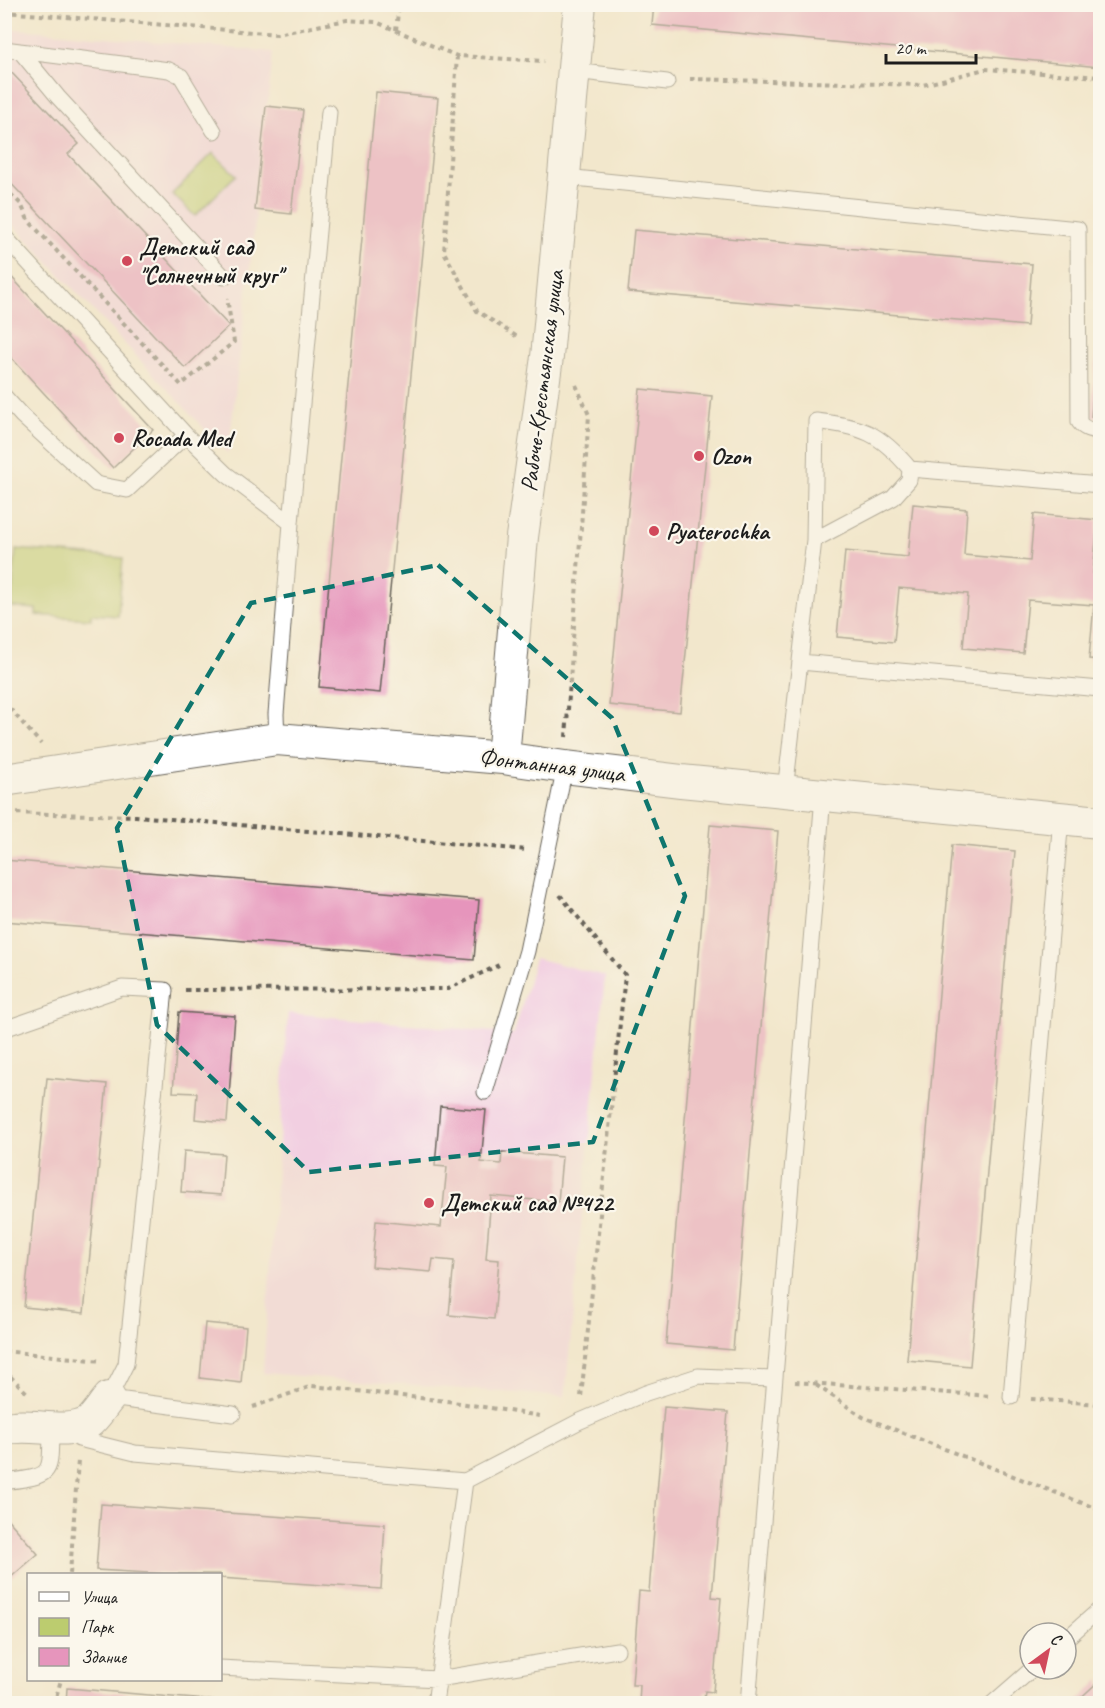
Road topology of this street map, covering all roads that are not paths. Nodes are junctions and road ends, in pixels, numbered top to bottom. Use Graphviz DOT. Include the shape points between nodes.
graph roads {
  1 [pos="580,4"];
  2 [pos="12,50"];
  3 [pos="575,67"];
  4 [pos="667,82"];
  5 [pos="329,112"];
  6 [pos="214,131"];
  7 [pos="565,177"];
  8 [pos="4,236"];
  9 [pos="224,277"];
  10 [pos="4,396"];
  11 [pos="1101,431"];
  12 [pos="186,435"];
  13 [pos="910,469"];
  14 [pos="1101,485"];
  15 [pos="291,523"];
  16 [pos="814,540"];
  17 [pos="800,662"];
  18 [pos="1101,689"];
  19 [pos="277,739"];
  20 [pos="503,758"];
  21 [pos="565,767"];
  22 [pos="4,780"];
  23 [pos="785,791"];
  24 [pos="823,795"];
  25 [pos="1061,818"];
  26 [pos="1101,822"];
  27 [pos="7,1028"];
  28 [pos="485,1092"];
  29 [pos="773,1379"];
  30 [pos="1011,1397"];
  31 [pos="109,1398"];
  32 [pos="233,1414"];
  33 [pos="4,1429"];
  34 [pos="64,1432"];
  35 [pos="465,1481"];
  36 [pos="4,1482"];
  37 [pos="1101,1610"];
  38 [pos="1078,1630"];
  39 [pos="617,1650"];
  40 [pos="222,1668"];
  41 [pos="438,1679"];
  42 [pos="1018,1681"];
  43 [pos="435,1704"];
  44 [pos="748,1704"];
  45 [pos="992,1704"];
  1 -- 3 [label="street, Рабоче-Крестьянская улица"];
  2 -- 6 [label="lane" via="169,69 181,76"];
  2 -- 9 [label="lane"];
  3 -- 4 [label="lane"];
  3 -- 7 [label="street, Рабоче-Крестьянская улица"];
  5 -- 15 [label="lane"];
  7 -- 11 [label="lane" via="1077,229 1079,422 1083,428"];
  7 -- 20 [label="street, Рабоче-Крестьянская улица" via="547,357 522,537"];
  8 -- 12 [label="lane"];
  10 -- 12 [label="lane" via="96,484 127,490"];
  12 -- 15 [label="lane" via="226,474"];
  13 -- 14 [label="lane"];
  13 -- 16 [label="lane" via="909,480 893,498"];
  13 -- 16 [label="lane" via="892,447 874,435 847,425 816,421"];
  15 -- 19 [label="lane"];
  16 -- 17 [label="lane"];
  17 -- 18 [label="lane"];
  17 -- 23 [label="lane"];
  19 -- 20 [label="street, Фонтанная улица"];
  19 -- 22 [label="street, Фонтанная улица"];
  20 -- 21 [label="street, Фонтанная улица"];
  21 -- 23 [label="street, Фонтанная улица"];
  21 -- 28 [label="lane" via="527,951"];
  23 -- 24 [label="street, Фонтанная улица"];
  24 -- 25 [label="street, Фонтанная улица"];
  24 -- 29 [label="lane"];
  25 -- 26 [label="street, Фонтанная улица"];
  25 -- 30 [label="lane"];
  27 -- 31 [label="lane" via="122,988 165,990 126,1364"];
  29 -- 35 [label="lane" via="699,1376 646,1393 578,1422"];
  29 -- 44 [label="lane"];
  31 -- 32 [label="lane"];
  31 -- 34 [label="street" via="88,1423"];
  33 -- 34 [label="street" via="13,1426"];
  34 -- 35 [label="lane" via="135,1453"];
  34 -- 36 [label="lane" via="44,1474"];
  35 -- 41 [label="lane"];
  37 -- 38 [label="lane"];
  39 -- 41 [label="lane"];
  40 -- 41 [label="lane"];
  41 -- 43 [label="lane"];
  42 -- 45 [label="lane"];
}
